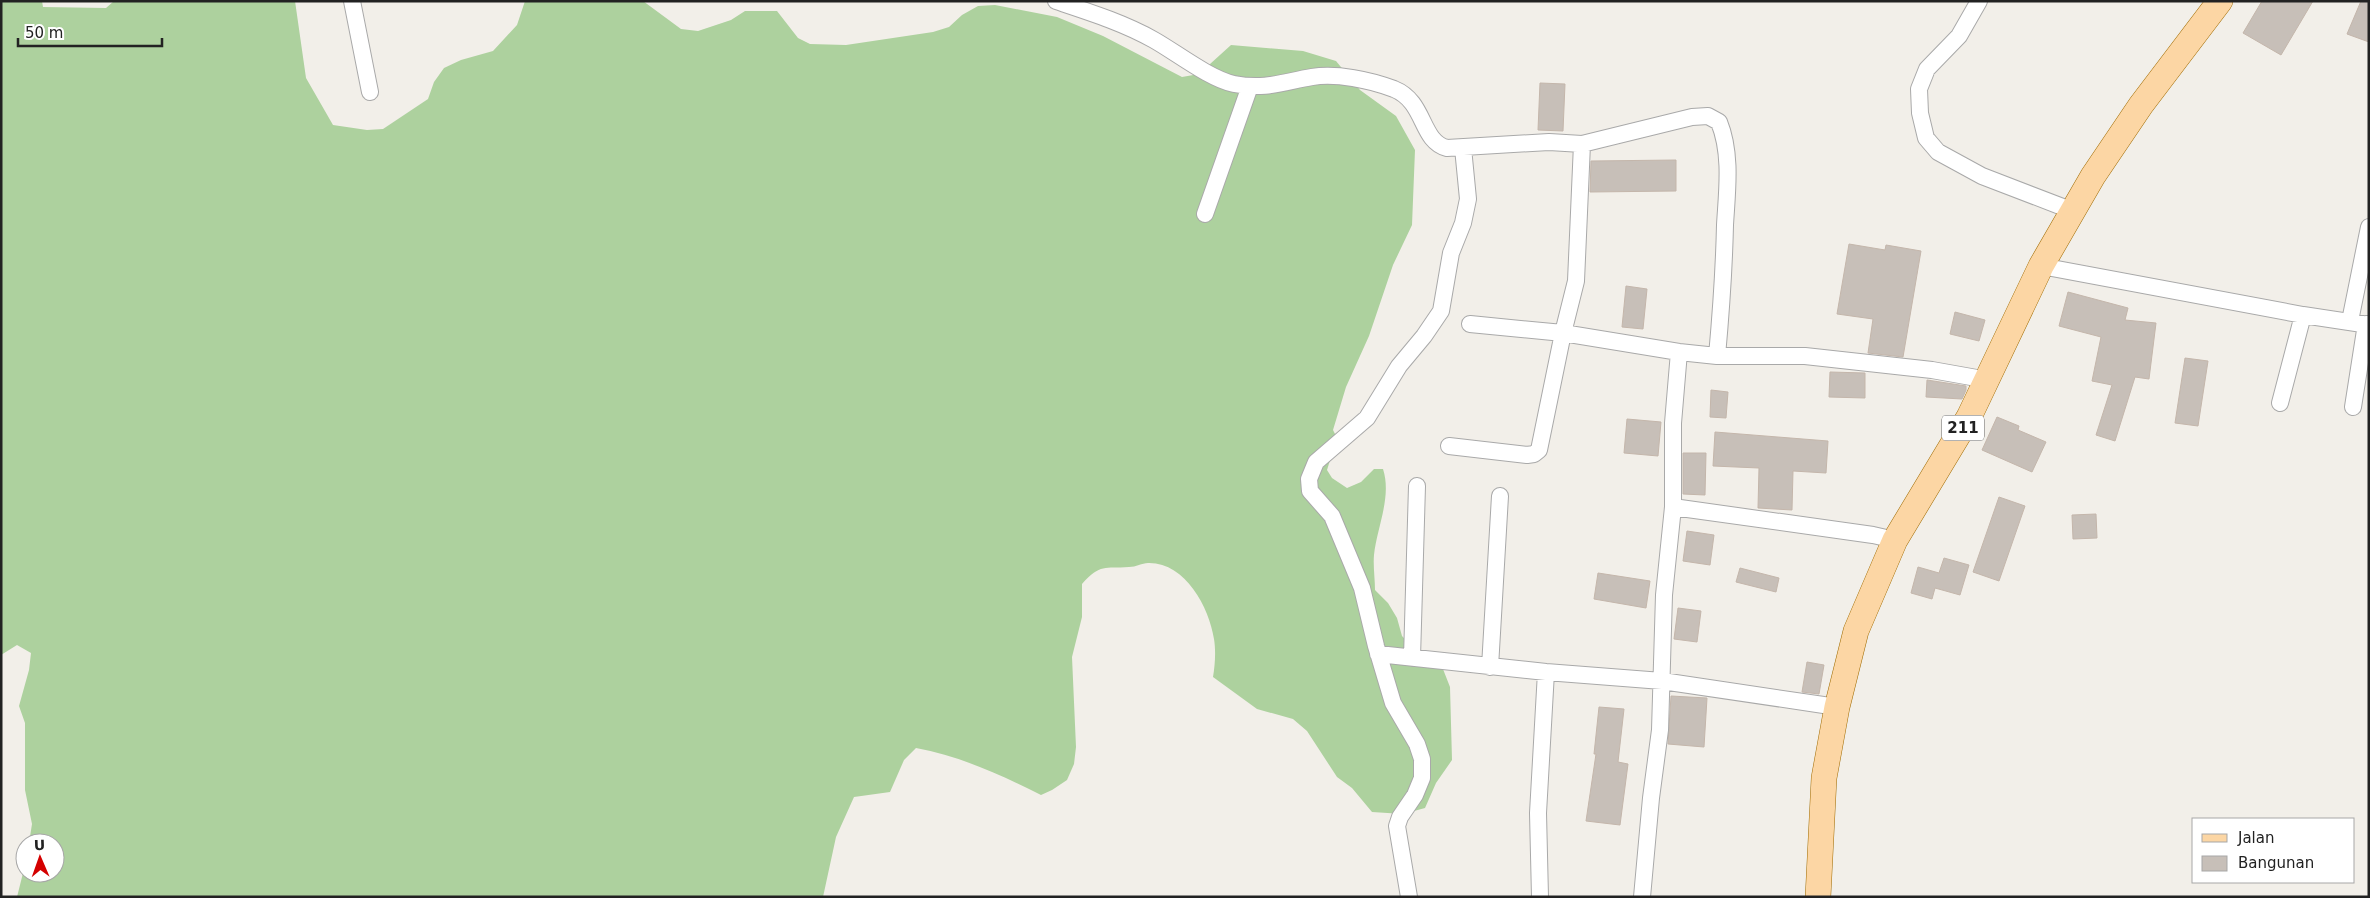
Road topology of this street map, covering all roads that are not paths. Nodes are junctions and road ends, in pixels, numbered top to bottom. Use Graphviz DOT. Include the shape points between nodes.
graph roads {
  1 [pos="352,1"];
  2 [pos="1056,1"];
  3 [pos="1979,1"];
  4 [pos="2220,1"];
  5 [pos="1250,86"];
  6 [pos="370,92"];
  7 [pos="1582,144"];
  8 [pos="1463,148"];
  9 [pos="2073,211"];
  10 [pos="1205,214"];
  11 [pos="2369,227"];
  12 [pos="2042,266"];
  13 [pos="2303,315"];
  14 [pos="2361,323"];
  15 [pos="1470,324"];
  16 [pos="1563,333"];
  17 [pos="1679,352"];
  18 [pos="1717,356"];
  19 [pos="1988,380"];
  20 [pos="2280,403"];
  21 [pos="2354,407"];
  22 [pos="1448,446"];
  23 [pos="1417,486"];
  24 [pos="1500,496"];
  25 [pos="1673,508"];
  26 [pos="1895,540"];
  27 [pos="1378,654"];
  28 [pos="1412,658"];
  29 [pos="1490,667"];
  30 [pos="1546,672"];
  31 [pos="1662,681"];
  32 [pos="1837,706"];
  33 [pos="1409,897"];
  34 [pos="1540,897"];
  35 [pos="1642,897"];
  36 [pos="1818,897"];
  1 -- 6 [label="street"];
  2 -- 5 [label="street" via="1145,36 1219,79"];
  3 -- 9 [label="street" via="1959,36 1924,76 1919,89 1926,138 1938,152 1982,176"];
  4 -- 9 [label="main road, 211" via="2141,105"];
  5 -- 8 [label="street" via="1285,84 1327,76 1378,84 1407,96 1439,146"];
  5 -- 10 [label="street"];
  7 -- 8 [label="street" via="1549,142"];
  7 -- 16 [label="street" via="1576,281"];
  7 -- 18 [label="street" via="1692,117 1708,116 1720,122 1728,185"];
  8 -- 27 [label="street" via="1468,200 1451,253 1441,311 1399,366 1367,418 1316,462 1308,479 1310,491 1332,516 1362,588"];
  9 -- 12 [label="main road, 211"];
  11 -- 14 [label="street"];
  12 -- 13 [label="street"];
  12 -- 19 [label="main road, 211"];
  13 -- 14 [label="street"];
  13 -- 20 [label="street"];
  14 -- 21 [label="street"];
  15 -- 16 [label="street"];
  16 -- 17 [label="street"];
  16 -- 22 [label="street" via="1540,450 1527,455"];
  17 -- 18 [label="street"];
  17 -- 25 [label="street" via="1673,423"];
  18 -- 19 [label="street" via="1805,356 1932,370"];
  19 -- 26 [label="main road, 211"];
  23 -- 28 [label="street"];
  24 -- 29 [label="street"];
  25 -- 26 [label="street"];
  25 -- 31 [label="street" via="1664,595"];
  26 -- 32 [label="main road, 211" via="1856,631"];
  27 -- 28 [label="street"];
  27 -- 33 [label="street" via="1393,703 1422,759 1422,778 1397,826"];
  28 -- 29 [label="street"];
  29 -- 30 [label="street"];
  30 -- 31 [label="street"];
  30 -- 34 [label="street" via="1538,813"];
  31 -- 32 [label="street"];
  31 -- 35 [label="street" via="1660,730"];
  32 -- 36 [label="main road, 211" via="1824,778"];
}
